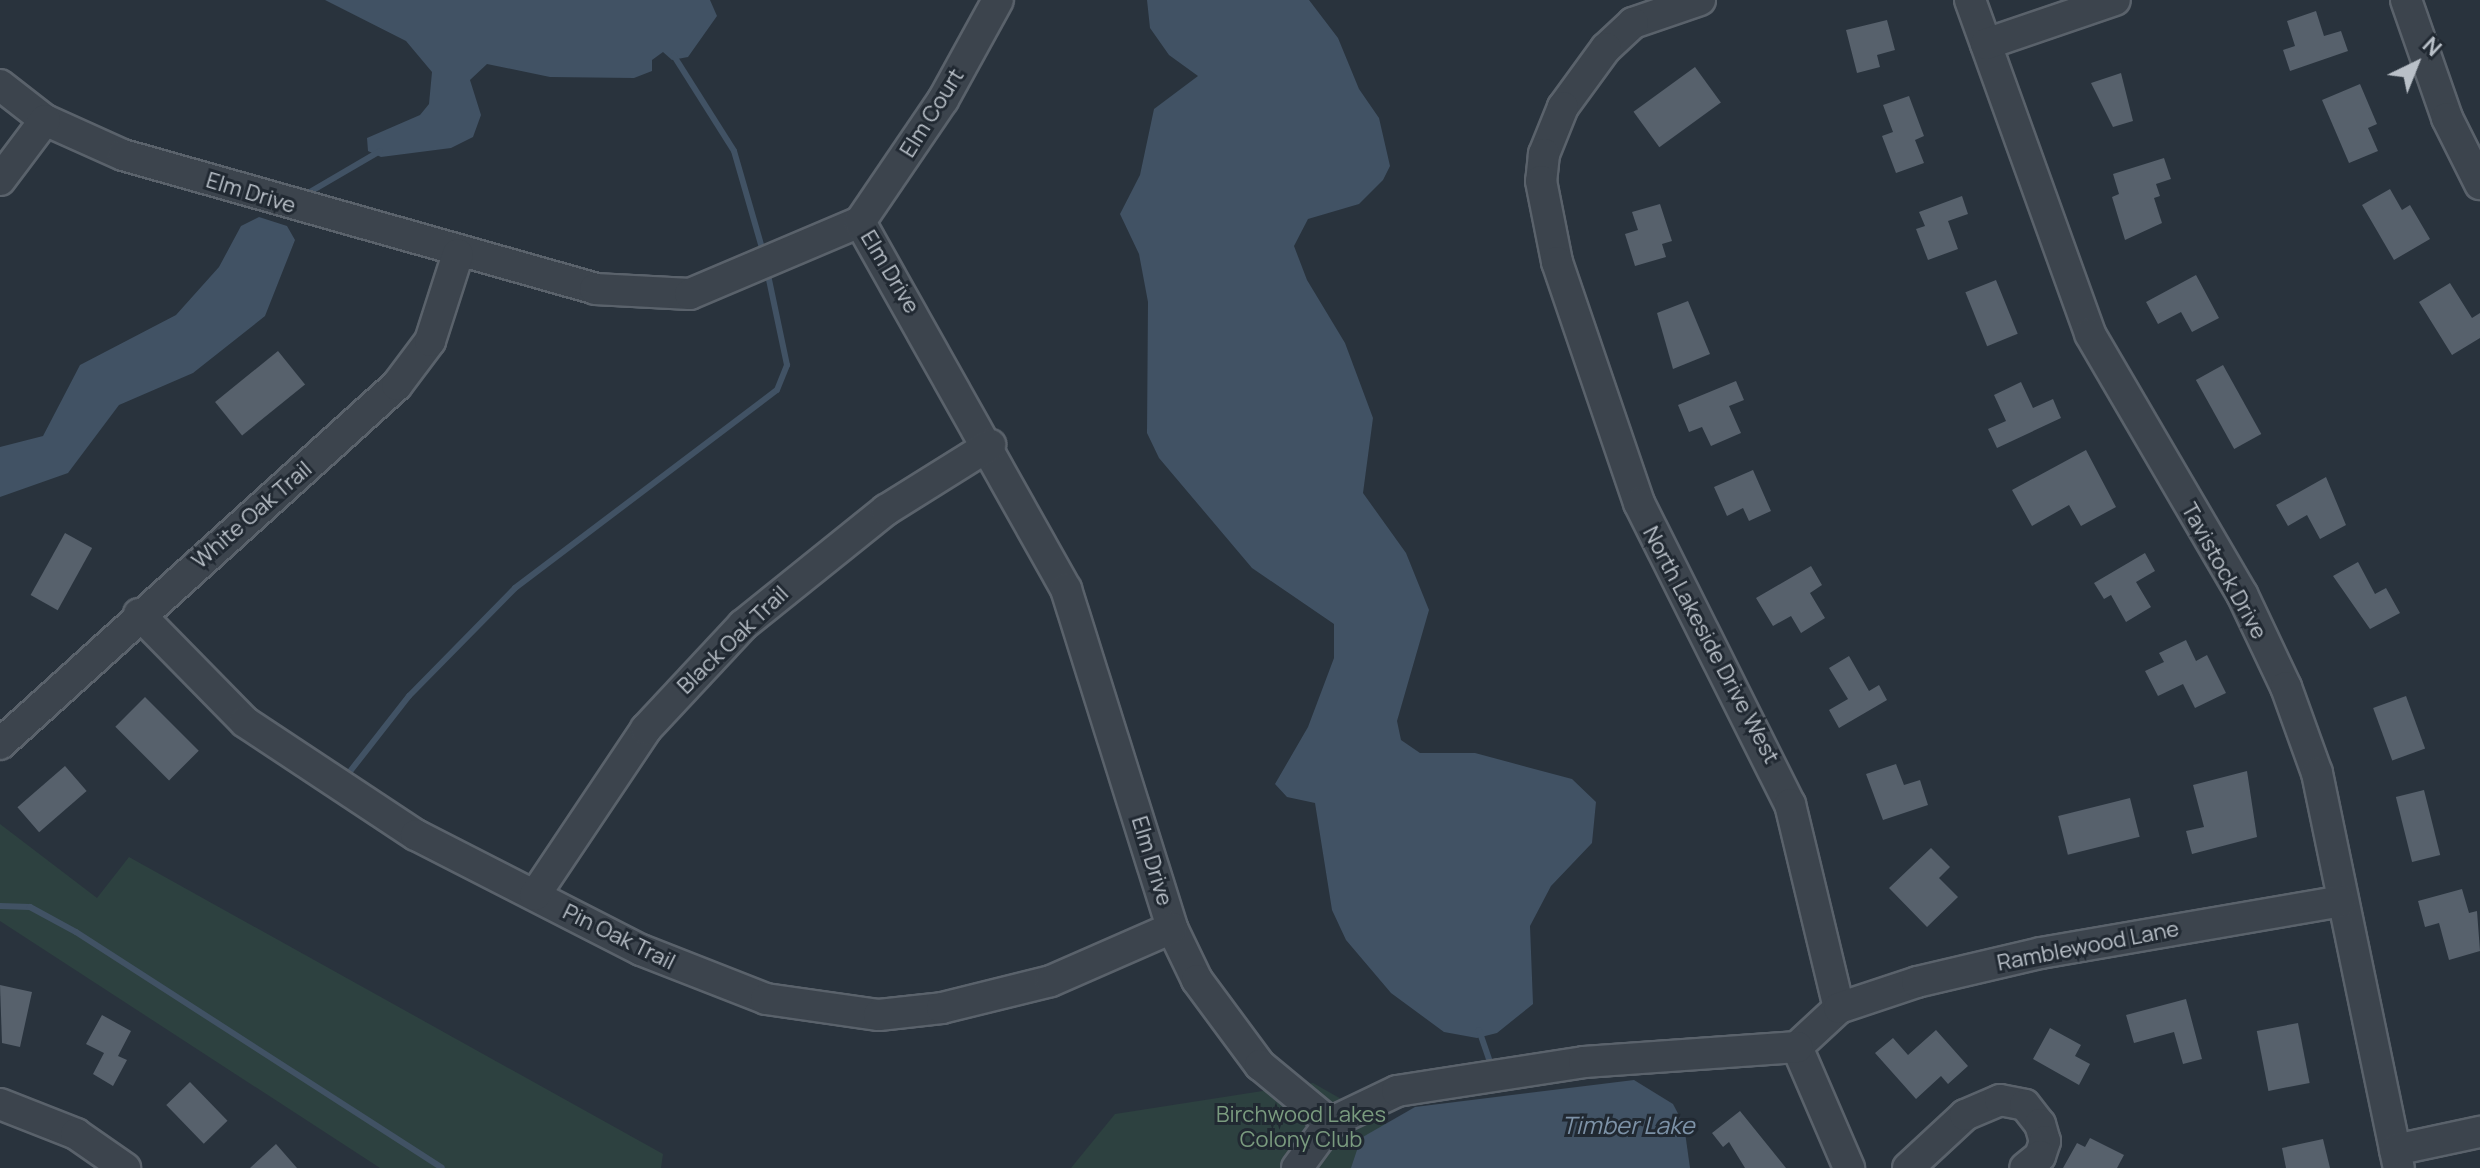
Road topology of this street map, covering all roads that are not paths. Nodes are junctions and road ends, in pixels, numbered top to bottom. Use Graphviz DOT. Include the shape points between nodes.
graph roads {
  1 [pos="998,0"];
  2 [pos="1700,0"];
  3 [pos="1970,0"];
  4 [pos="2115,0"];
  5 [pos="2406,0"];
  6 [pos="1986,44"];
  7 [pos="0,85"];
  8 [pos="45,120"];
  9 [pos="0,180"];
  10 [pos="2480,184"];
  11 [pos="860,222"];
  12 [pos="458,254"];
  13 [pos="990,445"];
  14 [pos="139,614"];
  15 [pos="0,744"];
  16 [pos="535,895"];
  17 [pos="2341,901"];
  18 [pos="1172,928"];
  19 [pos="1839,1008"];
  20 [pos="1797,1047"];
  21 [pos="0,1104"];
  22 [pos="1330,1123"];
  23 [pos="2480,1132"];
  24 [pos="2397,1159"];
  25 [pos="125,1168"];
  26 [pos="1297,1168"];
  27 [pos="1849,1168"];
  28 [pos="1908,1168"];
  29 [pos="2025,1168"];
  1 -- 11 [label="street, Elm Court" via="943,100"];
  2 -- 19 [label="street, North Lakeside Drive West" via="1633,23 1606,48 1573,90 1547,146 1541,181 1550,235 1610,419 1674,582 1780,778 1804,847"];
  3 -- 6 [label="street, Tavistock Drive"];
  4 -- 6 [label="street"];
  5 -- 10 [label="street" via="2447,118"];
  6 -- 17 [label="street, Tavistock Drive" via="2090,334 2242,594 2286,687 2317,773"];
  7 -- 8 [label="street, Elm Drive"];
  8 -- 9 [label="street"];
  8 -- 12 [label="street, Elm Drive" via="123,155"];
  11 -- 12 [label="street, Elm Drive" via="690,294 595,289"];
  11 -- 13 [label="street, Elm Drive"];
  12 -- 14 [label="street, White Oak Trail" via="430,341 397,385"];
  13 -- 16 [label="street, Black Oak Trail" via="886,510 743,625 646,729"];
  13 -- 18 [label="street, Elm Drive" via="1066,589"];
  14 -- 15 [label="street, White Oak Trail"];
  14 -- 16 [label="street, Pin Oak Trail" via="245,722 416,835"];
  16 -- 18 [label="street, Pin Oak Trail" via="641,950 766,999 879,1015 942,1008 1051,981"];
  17 -- 19 [label="street, Ramblewood Lane" via="2041,953"];
  17 -- 24 [label="street, Tavistock Drive"];
  18 -- 22 [label="street, Elm Drive" via="1197,980 1260,1065"];
  19 -- 20 [label="street"];
  20 -- 22 [label="street" via="1708,1049 1447,1082 1374,1098"];
  20 -- 27 [label="street"];
  21 -- 25 [label="street" via="76,1134"];
  22 -- 26 [label="street"];
  23 -- 24 [label="street"];
  28 -- 29 [label="street" via="1965,1115 2000,1100 2025,1105 2040,1124 2045,1141 2040,1156"];
}
